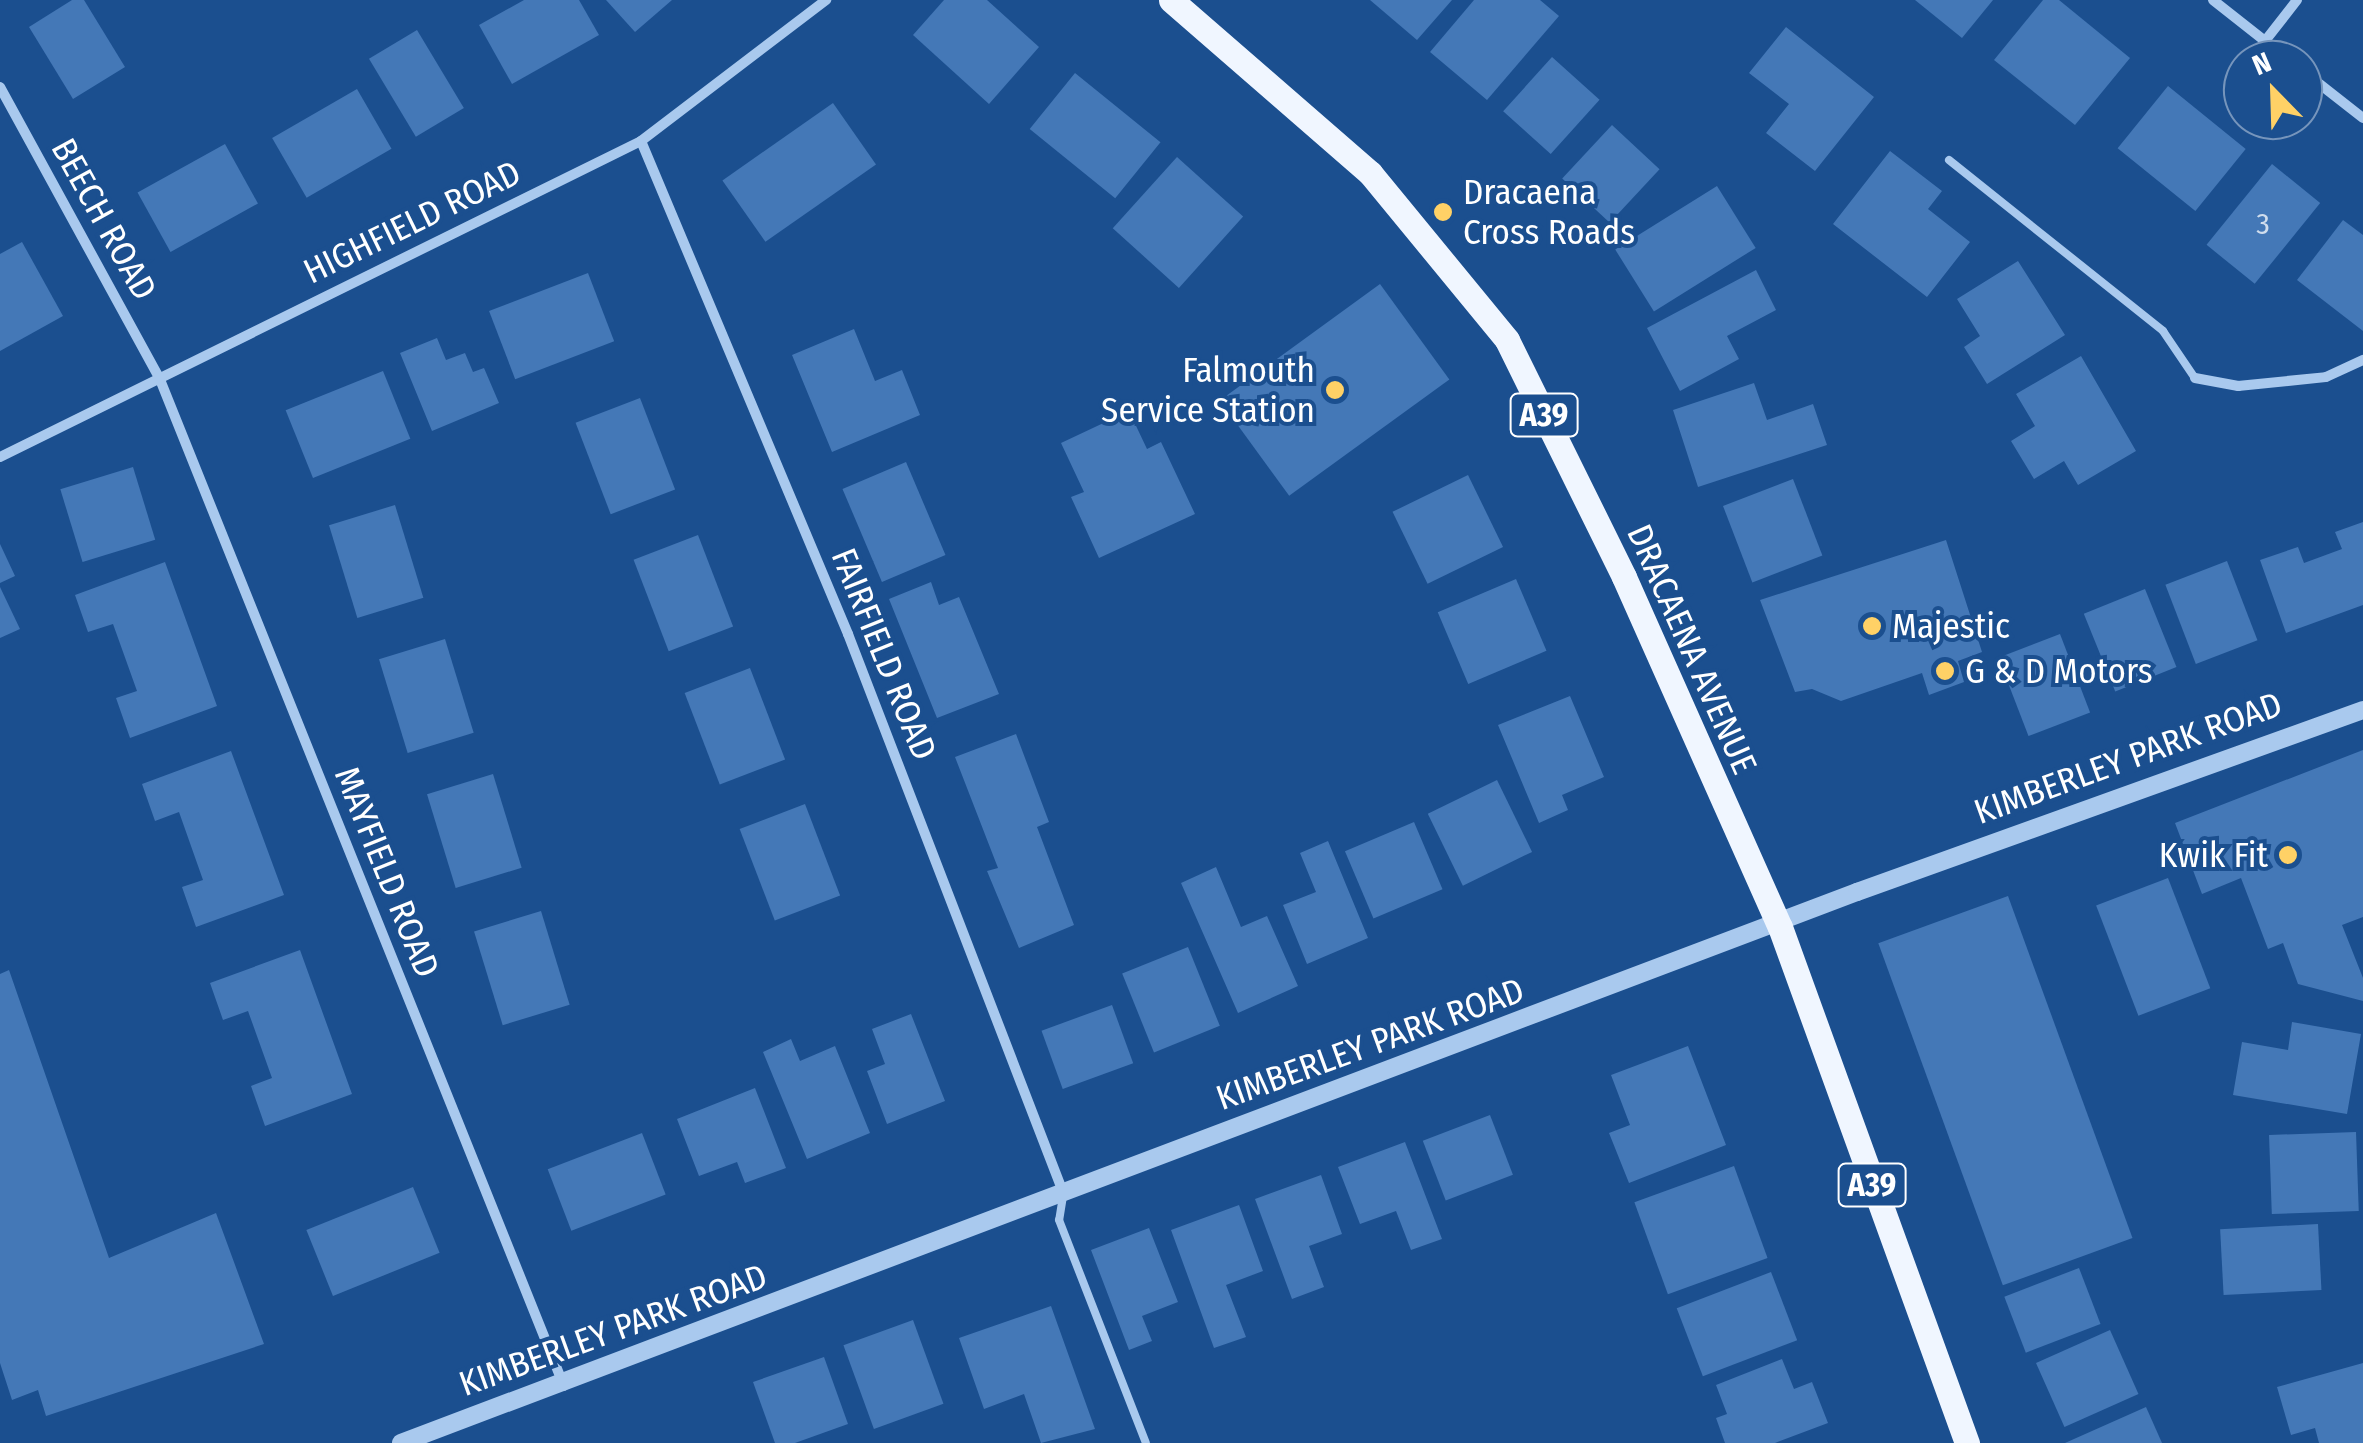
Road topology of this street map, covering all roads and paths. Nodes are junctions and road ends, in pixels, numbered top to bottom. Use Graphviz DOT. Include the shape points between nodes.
graph roads {
  1 [pos="826,0"];
  2 [pos="1171,0"];
  3 [pos="2212,0"];
  4 [pos="2297,0"];
  5 [pos="2264,40"];
  6 [pos="2266,40"];
  7 [pos="0,87"];
  8 [pos="2323,87"];
  9 [pos="2363,118"];
  10 [pos="641,141"];
  11 [pos="1949,160"];
  12 [pos="2363,360"];
  13 [pos="160,377"];
  14 [pos="2195,378"];
  15 [pos="0,457"];
  16 [pos="2363,710"];
  17 [pos="1780,926"];
  18 [pos="1064,1192"];
  19 [pos="564,1387"];
  20 [pos="401,1443"];
  21 [pos="1146,1443"];
  22 [pos="1967,1443"];
  1 -- 10 [label="street, HIGHFIELD ROAD"];
  2 -- 17 [label="main road, DRACAENA AVENUE / A39" via="1370,173 1507,340 1624,576"];
  3 -- 5 [label="street"];
  4 -- 6 [label="street"];
  7 -- 13 [label="street, BEECH ROAD"];
  8 -- 9 [label="street"];
  10 -- 13 [label="street, HIGHFIELD ROAD"];
  10 -- 18 [label="street, FAIRFIELD ROAD" via="848,634"];
  11 -- 14 [label="lane" via="2163,331"];
  12 -- 14 [label="street" via="2326,377 2238,386"];
  13 -- 15 [label="street, HIGHFIELD ROAD"];
  13 -- 19 [label="street, MAYFIELD ROAD"];
  16 -- 17 [label="street, KIMBERLEY PARK ROAD" via="1857,892"];
  17 -- 18 [label="street, KIMBERLEY PARK ROAD"];
  17 -- 22 [label="main road, DRACAENA AVENUE / A39"];
  18 -- 19 [label="street, KIMBERLEY PARK ROAD"];
  18 -- 21 [label="lane" via="1059,1220"];
  19 -- 20 [label="street, KIMBERLEY PARK ROAD"];
}
